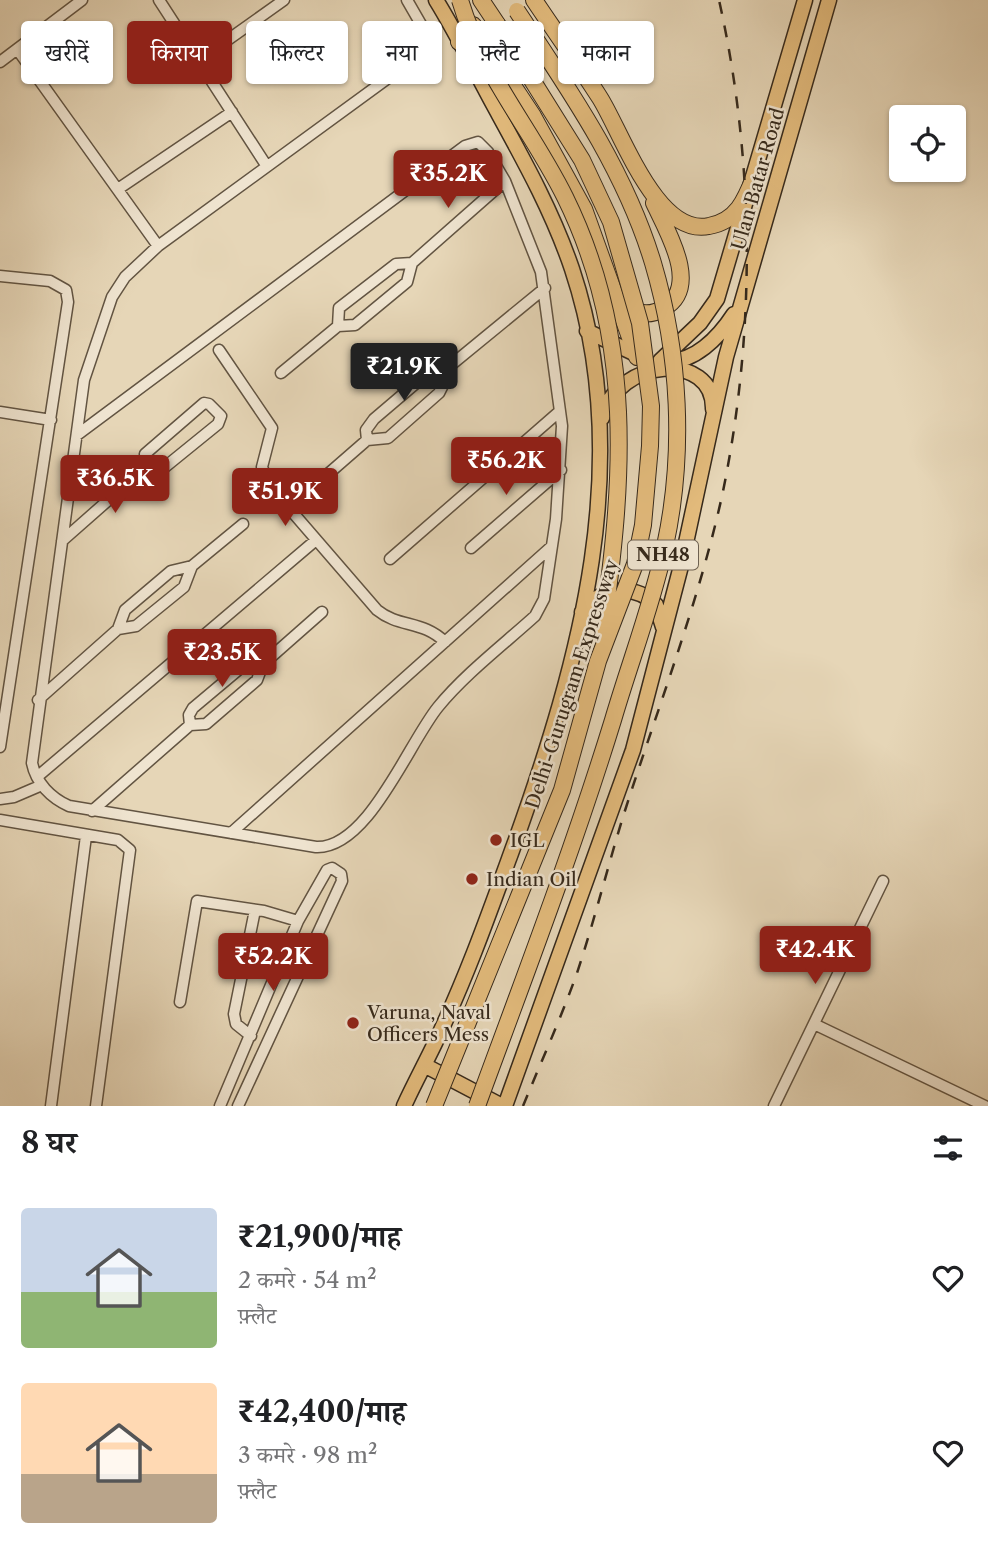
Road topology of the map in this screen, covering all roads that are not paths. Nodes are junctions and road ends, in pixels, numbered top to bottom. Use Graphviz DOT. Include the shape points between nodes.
graph roads {
  1 [pos="82,0"];
  2 [pos="159,0"];
  3 [pos="284,0"];
  4 [pos="407,0"];
  5 [pos="436,0"];
  6 [pos="458,0"];
  7 [pos="481,0"];
  8 [pos="534,0"];
  9 [pos="805,0"];
  10 [pos="829,0"];
  11 [pos="514,6"];
  12 [pos="172,21"];
  13 [pos="472,21"];
  14 [pos="232,37"];
  15 [pos="456,37"];
  16 [pos="17,49"];
  17 [pos="0,62"];
  18 [pos="213,84"];
  19 [pos="481,84"];
  20 [pos="513,84"];
  21 [pos="232,112"];
  22 [pos="266,165"];
  23 [pos="756,173"];
  24 [pos="641,175"];
  25 [pos="505,181"];
  26 [pos="118,189"];
  27 [pos="158,246"];
  28 [pos="412,263"];
  29 [pos="0,276"];
  30 [pos="610,284"];
  31 [pos="545,288"];
  32 [pos="746,288"];
  33 [pos="338,326"];
  34 [pos="587,331"];
  35 [pos="219,350"];
  36 [pos="637,357"];
  37 [pos="660,361"];
  38 [pos="444,370"];
  39 [pos="281,373"];
  40 [pos="560,411"];
  41 [pos="0,412"];
  42 [pos="713,418"];
  43 [pos="51,420"];
  44 [pos="601,423"];
  45 [pos="77,435"];
  46 [pos="367,440"];
  47 [pos="147,466"];
  48 [pos="561,470"];
  49 [pos="305,494"];
  50 [pos="243,524"];
  51 [pos="316,540"];
  52 [pos="62,541"];
  53 [pos="551,547"];
  54 [pos="471,548"];
  55 [pos="390,559"];
  56 [pos="192,566"];
  57 [pos="322,612"];
  58 [pos="582,613"];
  59 [pos="118,629"];
  60 [pos="663,635"];
  61 [pos="444,642"];
  62 [pos="598,661"];
  63 [pos="263,664"];
  64 [pos="4,682"];
  65 [pos="38,699"];
  66 [pos="190,725"];
  67 [pos="0,747"];
  68 [pos="39,781"];
  69 [pos="0,799"];
  70 [pos="92,811"];
  71 [pos="0,820"];
  72 [pos="231,833"];
  73 [pos="86,836"];
  74 [pos="326,848"];
  75 [pos="335,869"];
  76 [pos="883,881"];
  77 [pos="255,910"];
  78 [pos="298,921"];
  79 [pos="243,964"];
  80 [pos="276,974"];
  81 [pos="180,1002"];
  82 [pos="814,1024"];
  83 [pos="251,1036"];
  84 [pos="424,1065"];
  85 [pos="236,1071"];
  86 [pos="252,1074"];
  87 [pos="51,1106"];
  88 [pos="96,1106"];
  89 [pos="220,1106"];
  90 [pos="237,1106"];
  91 [pos="404,1106"];
  92 [pos="434,1106"];
  93 [pos="477,1106"];
  94 [pos="504,1106"];
  95 [pos="774,1106"];
  96 [pos="985,1106"];
  1 -- 16 [label="street"];
  2 -- 12 [label="street"];
  3 -- 14 [label="street"];
  4 -- 22 [label="street" via="426,33 421,53"];
  5 -- 15 [label="main road"];
  6 -- 13 [label="highway"];
  6 -- 62 [label="highway, bridge" via="474,42 565,197 601,292 615,366 621,463 617,535"];
  7 -- 62 [label="highway, Delhi-Gurugram Expressway / NH48, bridge" via="600,195 626,265 642,334 651,406 643,524 626,592"];
  8 -- 24 [label="highway" via="602,100"];
  9 -- 23 [label="main road, Ulan Batar Road"];
  10 -- 32 [label="main road, Ulan Batar Road"];
  11 -- 93 [label="highway, NH48, bridge" via="595,132 642,232 667,324 678,418 677,454 664,548 608,736"];
  16 -- 17 [label="street"];
  16 -- 26 [label="street"];
  18 -- 21 [label="street"];
  19 -- 34 [label="main road" via="545,203 572,270"];
  20 -- 30 [label="highway" via="584,209"];
  21 -- 22 [label="street"];
  21 -- 26 [label="street"];
  22 -- 27 [label="street"];
  23 -- 24 [label="highway" via="739,210 724,222 702,228 675,217"];
  23 -- 37 [label="main road, Ulan Batar Road" via="711,310"];
  24 -- 30 [label="highway" via="672,246 681,288 668,306 648,314 625,305"];
  25 -- 28 [label="street"];
  25 -- 31 [label="street"];
  25 -- 45 [label="street" via="483,145 470,143"];
  26 -- 27 [label="street"];
  27 -- 45 [label="street" via="125,277 101,324 83,380"];
  28 -- 33 [label="street" via="407,282 355,325"];
  28 -- 33 [label="street" via="396,264 339,309"];
  29 -- 43 [label="street" via="50,281 68,295"];
  30 -- 36 [label="highway"];
  31 -- 38 [label="street"];
  31 -- 40 [label="street"];
  32 -- 37 [label="main road" via="736,312 714,340 682,359"];
  32 -- 42 [label="main road"];
  33 -- 39 [label="street"];
  34 -- 36 [label="main road"];
  34 -- 44 [label="main road"];
  35 -- 51 [label="street" via="272,428 262,467 269,485"];
  36 -- 37 [label="main road"];
  38 -- 46 [label="street" via="428,373 374,419 366,430"];
  38 -- 46 [label="street" via="439,393 385,440"];
  40 -- 48 [label="street"];
  40 -- 55 [label="street"];
  41 -- 43 [label="street"];
  42 -- 44 [label="main road" via="713,402 704,384 690,372 670,369 643,371 621,384"];
  42 -- 60 [label="main road"];
  43 -- 64 [label="street"];
  44 -- 58 [label="main road" via="595,554"];
  45 -- 52 [label="street"];
  46 -- 49 [label="street"];
  47 -- 47 [label="street" via="145,454 204,403 221,416 218,424 165,467"];
  47 -- 52 [label="street"];
  48 -- 53 [label="street"];
  48 -- 54 [label="street"];
  50 -- 56 [label="street"];
  51 -- 61 [label="street" via="384,616 427,627"];
  51 -- 68 [label="street"];
  52 -- 65 [label="street"];
  53 -- 61 [label="street"];
  53 -- 74 [label="street" via="540,611 439,706 367,817 339,843"];
  56 -- 59 [label="street" via="176,568 125,610"];
  56 -- 59 [label="street" via="184,587 136,626"];
  57 -- 63 [label="street"];
  58 -- 60 [label="main road" via="604,593 636,592 656,605"];
  58 -- 84 [label="main road" via="531,796 496,896"];
  59 -- 65 [label="street"];
  60 -- 94 [label="main road" via="633,750"];
  61 -- 72 [label="street"];
  62 -- 92 [label="highway, Delhi-Gurugram Expressway / NH48, bridge" via="562,790"];
  63 -- 66 [label="street" via="257,680 206,724"];
  63 -- 66 [label="street" via="243,666 193,709"];
  64 -- 67 [label="street"];
  65 -- 68 [label="street" via="32,763"];
  66 -- 70 [label="street"];
  68 -- 69 [label="street" via="14,797"];
  68 -- 70 [label="street" via="57,801"];
  70 -- 72 [label="street"];
  71 -- 73 [label="street"];
  72 -- 74 [label="street"];
  73 -- 87 [label="street"];
  73 -- 88 [label="street" via="118,840 131,854"];
  74 -- 75 [label="street"];
  75 -- 78 [label="street" via="327,870"];
  75 -- 86 [label="street" via="342,881"];
  76 -- 82 [label="street"];
  77 -- 78 [label="street"];
  77 -- 79 [label="street"];
  77 -- 81 [label="street" via="196,902"];
  78 -- 80 [label="street"];
  79 -- 80 [label="street"];
  79 -- 83 [label="street" via="234,1018"];
  80 -- 83 [label="street"];
  82 -- 95 [label="street"];
  82 -- 96 [label="street"];
  83 -- 85 [label="street"];
  84 -- 91 [label="main road"];
  84 -- 94 [label="main road"];
  85 -- 86 [label="street"];
  85 -- 89 [label="street"];
  86 -- 90 [label="street"];
}
